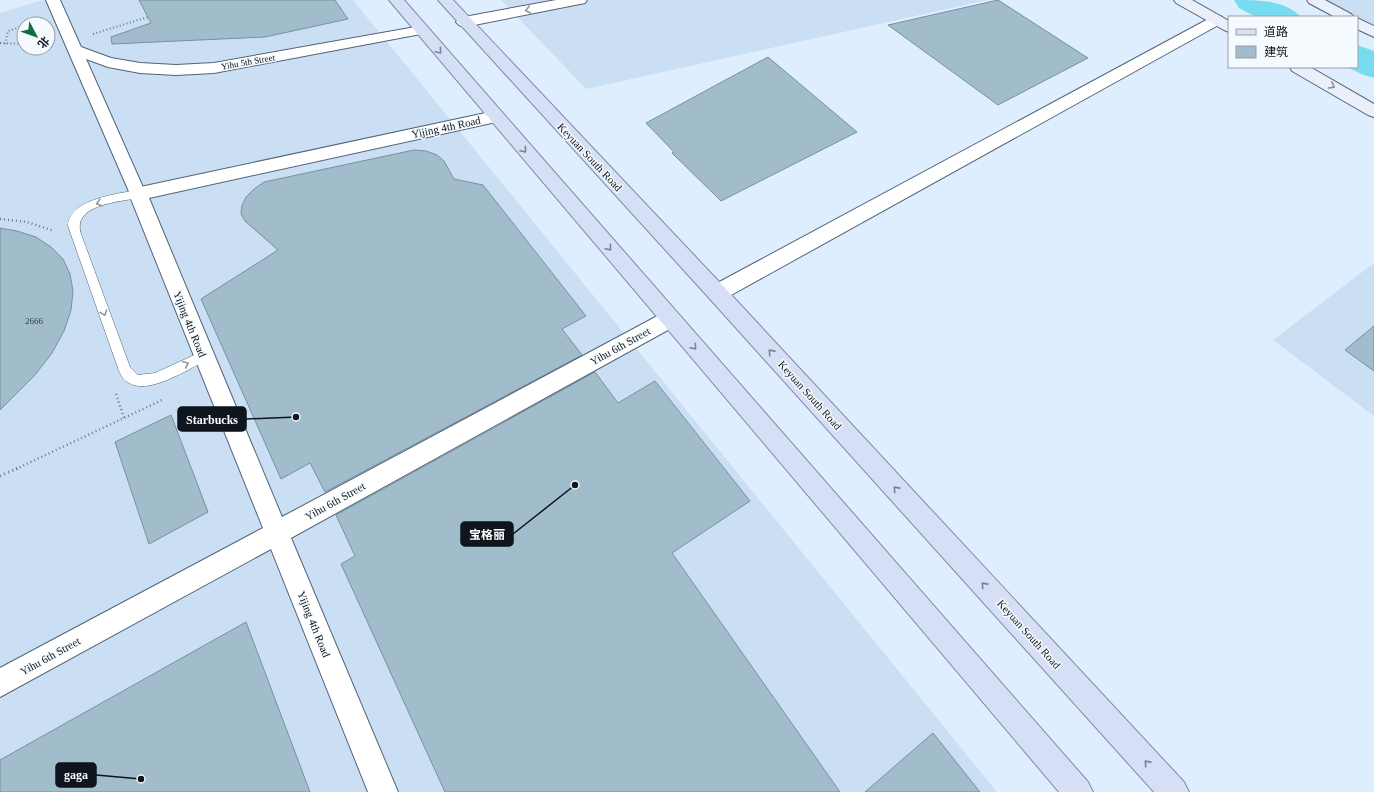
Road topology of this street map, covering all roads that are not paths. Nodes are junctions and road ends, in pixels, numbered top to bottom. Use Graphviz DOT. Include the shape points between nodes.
graph roads {
  1 [pos="53,0"];
  2 [pos="445,0"];
  3 [pos="580,0"];
  4 [pos="1181,0"];
  5 [pos="1314,0"];
  6 [pos="400,1"];
  7 [pos="1344,16"];
  8 [pos="464,22"];
  9 [pos="1223,24"];
  10 [pos="1358,24"];
  11 [pos="421,30"];
  12 [pos="1374,32"];
  13 [pos="75,50"];
  14 [pos="1300,68"];
  15 [pos="1374,110"];
  16 [pos="495,117"];
  17 [pos="138,194"];
  18 [pos="717,293"];
  19 [pos="670,319"];
  20 [pos="203,356"];
  21 [pos="276,533"];
  22 [pos="0,683"];
  23 [pos="383,792"];
  24 [pos="1078,792"];
  25 [pos="1174,792"];
  1 -- 13 [label="street"];
  2 -- 8 [label="main road, Keyuan South Road"];
  3 -- 8 [label="street, one-way"];
  4 -- 9 [label="main road"];
  5 -- 7 [label="main road"];
  6 -- 11 [label="main road"];
  8 -- 18 [label="main road, Keyuan South Road"];
  9 -- 18 [label="street"];
  10 -- 12 [label="main road"];
  11 -- 13 [label="street, Yihu 5th Street" via="214,68 140,68 114,63"];
  11 -- 16 [label="main road, one-way"];
  13 -- 17 [label="street"];
  14 -- 15 [label="main road, one-way"];
  16 -- 17 [label="street, Yijing 4th Road"];
  16 -- 19 [label="main road, one-way"];
  17 -- 20 [label="street, Yijing 4th Road"];
  17 -- 20 [label="lane, one-way" via="92,205 77,215 74,222 77,238 124,368 127,375 134,380 142,381"];
  25 -- 18 [label="main road, Keyuan South Road, one-way"];
  19 -- 21 [label="street, Yihu 6th Street"];
  19 -- 24 [label="main road, one-way"];
  20 -- 21 [label="street, Yijing 4th Road"];
  21 -- 22 [label="street, Yihu 6th Street"];
  21 -- 23 [label="street, Yijing 4th Road"];
}
